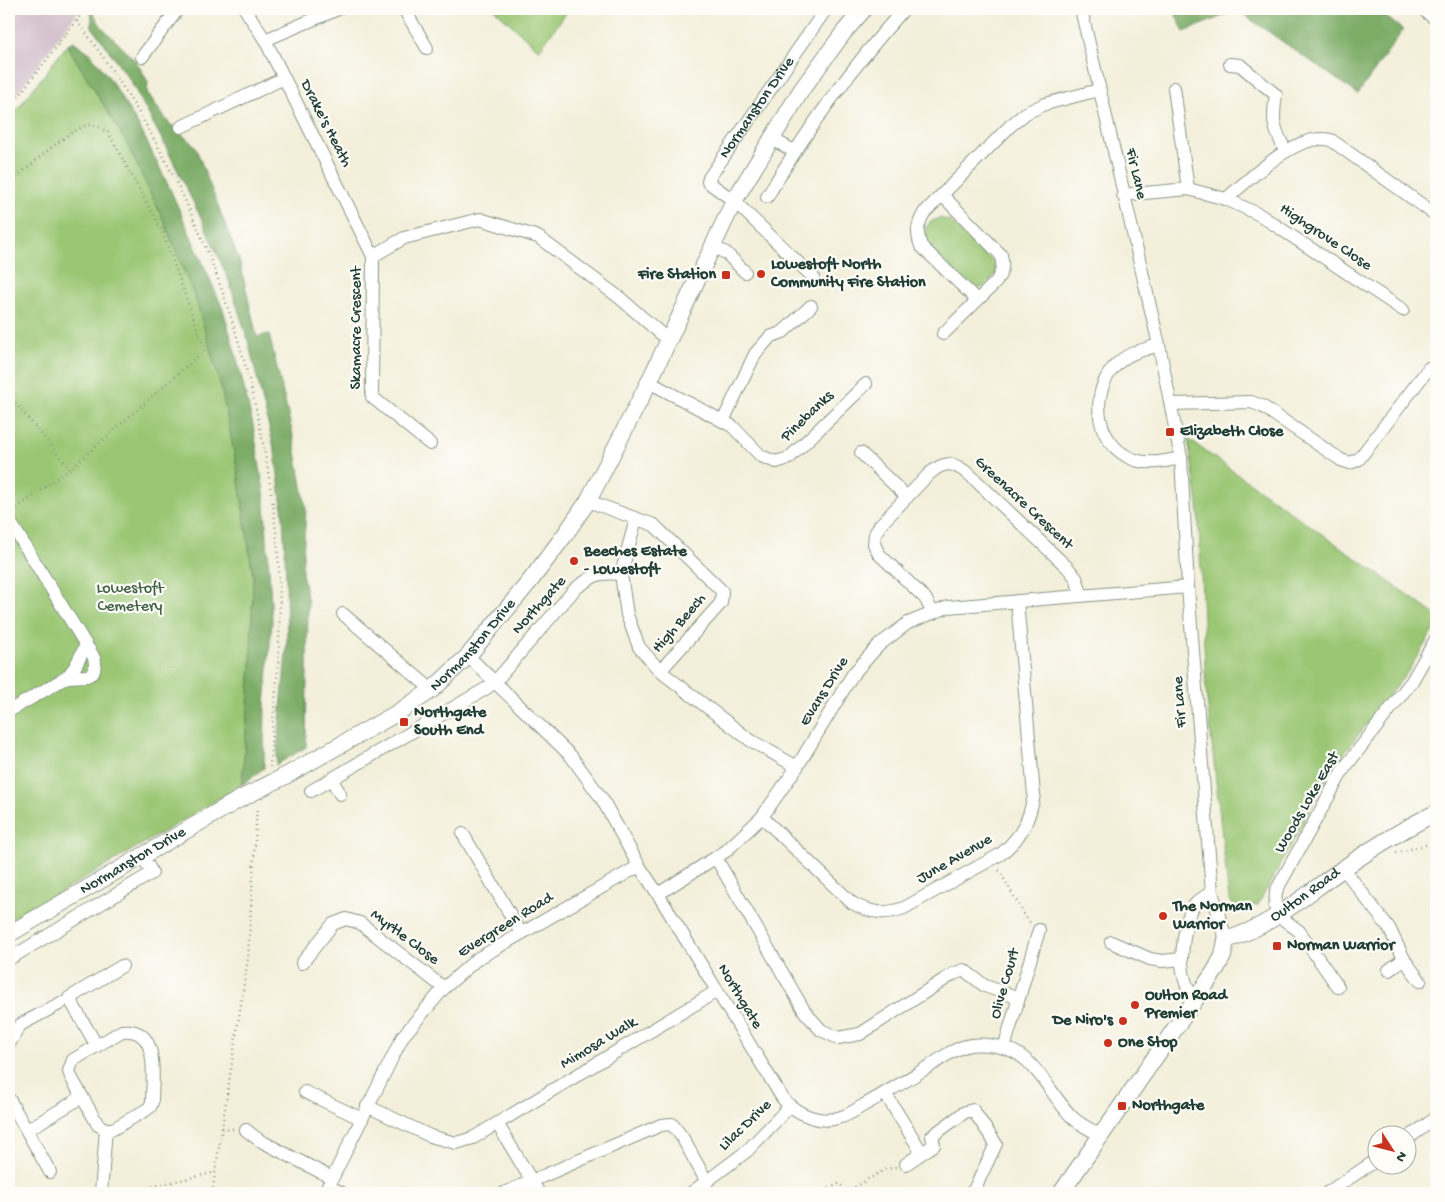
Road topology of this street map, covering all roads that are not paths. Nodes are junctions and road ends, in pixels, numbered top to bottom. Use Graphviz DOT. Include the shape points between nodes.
graph roads {
  1 [pos="178,9"];
  2 [pos="245,9"];
  3 [pos="338,9"];
  4 [pos="404,9"];
  5 [pos="826,9"];
  6 [pos="864,9"];
  7 [pos="904,9"];
  8 [pos="1081,9"];
  9 [pos="1428,9"];
  10 [pos="1436,15"];
  11 [pos="265,40"];
  12 [pos="427,48"];
  13 [pos="142,57"];
  14 [pos="1230,64"];
  15 [pos="284,78"];
  16 [pos="1174,88"];
  17 [pos="1100,90"];
  18 [pos="181,127"];
  19 [pos="772,139"];
  20 [pos="1285,150"];
  21 [pos="794,151"];
  22 [pos="1188,189"];
  23 [pos="942,195"];
  24 [pos="1123,195"];
  25 [pos="766,197"];
  26 [pos="1226,199"];
  27 [pos="734,201"];
  28 [pos="1436,215"];
  29 [pos="713,247"];
  30 [pos="373,256"];
  31 [pos="745,272"];
  32 [pos="813,277"];
  33 [pos="976,300"];
  34 [pos="810,306"];
  35 [pos="1403,310"];
  36 [pos="943,334"];
  37 [pos="668,340"];
  38 [pos="1159,346"];
  39 [pos="1429,368"];
  40 [pos="649,382"];
  41 [pos="866,384"];
  42 [pos="1171,404"];
  43 [pos="723,421"];
  44 [pos="430,444"];
  45 [pos="861,453"];
  46 [pos="1181,458"];
  47 [pos="907,497"];
  48 [pos="588,501"];
  49 [pos="636,519"];
  50 [pos="9,520"];
  51 [pos="621,574"];
  52 [pos="1188,587"];
  53 [pos="1082,596"];
  54 [pos="1017,601"];
  55 [pos="933,613"];
  56 [pos="343,614"];
  57 [pos="1436,639"];
  58 [pos="86,645"];
  59 [pos="468,656"];
  60 [pos="660,671"];
  61 [pos="68,677"];
  62 [pos="495,682"];
  63 [pos="432,690"];
  64 [pos="9,711"];
  65 [pos="797,767"];
  66 [pos="332,780"];
  67 [pos="310,791"];
  68 [pos="340,794"];
  69 [pos="1436,813"];
  70 [pos="762,817"];
  71 [pos="463,834"];
  72 [pos="142,855"];
  73 [pos="716,858"];
  74 [pos="639,866"];
  75 [pos="1343,868"];
  76 [pos="1212,892"];
  77 [pos="658,894"];
  78 [pos="55,907"];
  79 [pos="1278,916"];
  80 [pos="66,926"];
  81 [pos="1039,930"];
  82 [pos="521,933"];
  83 [pos="9,934"];
  84 [pos="1226,940"];
  85 [pos="1111,942"];
  86 [pos="9,959"];
  87 [pos="1182,959"];
  88 [pos="1404,960"];
  89 [pos="302,963"];
  90 [pos="122,966"];
  91 [pos="1389,970"];
  92 [pos="1420,981"];
  93 [pos="1338,987"];
  94 [pos="444,988"];
  95 [pos="717,991"];
  96 [pos="1019,998"];
  97 [pos="61,1002"];
  98 [pos="1194,1002"];
  99 [pos="9,1044"];
  100 [pos="97,1046"];
  101 [pos="1004,1048"];
  102 [pos="305,1092"];
  103 [pos="885,1094"];
  104 [pos="82,1097"];
  105 [pos="9,1099"];
  106 [pos="368,1106"];
  107 [pos="790,1106"];
  108 [pos="1436,1118"];
  109 [pos="362,1119"];
  110 [pos="498,1125"];
  111 [pos="26,1130"];
  112 [pos="106,1130"];
  113 [pos="246,1130"];
  114 [pos="1418,1131"];
  115 [pos="1101,1136"];
  116 [pos="922,1153"];
  117 [pos="906,1164"];
  118 [pos="1368,1166"];
  119 [pos="50,1172"];
  120 [pos="532,1181"];
  121 [pos="328,1186"];
  122 [pos="701,1189"];
  123 [pos="1334,1192"];
  124 [pos="101,1193"];
  125 [pos="342,1193"];
  126 [pos="504,1193"];
  127 [pos="540,1193"];
  128 [pos="970,1193"];
  129 [pos="1061,1193"];
  1 -- 13 [label="street"];
  2 -- 11 [label="street, Drake's Heath"];
  3 -- 11 [label="street"];
  4 -- 12 [label="street"];
  5 -- 27 [label="street, Normanston Drive" via="709,178 708,182"];
  6 -- 19 [label="main road, Normanston Drive" via="819,65"];
  7 -- 21 [label="street" via="844,80"];
  8 -- 17 [label="street, Fir Lane"];
  9 -- 10 [label="highway"];
  11 -- 15 [label="street, Drake's Heath"];
  14 -- 20 [label="street" via="1240,64 1276,95 1272,116 1274,129"];
  15 -- 18 [label="street"];
  15 -- 30 [label="street, Drake's Heath"];
  16 -- 22 [label="street"];
  17 -- 23 [label="street" via="1045,104 1026,113"];
  17 -- 24 [label="street, Fir Lane"];
  19 -- 21 [label="street, Normanston Drive"];
  19 -- 27 [label="main road, Normanston Drive"];
  20 -- 26 [label="street"];
  20 -- 28 [label="street" via="1322,137 1331,140"];
  21 -- 25 [label="street"];
  22 -- 24 [label="street, Highgrove Close"];
  22 -- 26 [label="street, Highgrove Close"];
  23 -- 33 [label="street" via="924,213 918,223 917,234 921,246"];
  23 -- 33 [label="street" via="1001,255 1002,273"];
  24 -- 38 [label="street, Fir Lane"];
  26 -- 35 [label="street, Highgrove Close" via="1260,215"];
  27 -- 29 [label="main road, Normanston Drive"];
  27 -- 32 [label="street"];
  29 -- 31 [label="street" via="726,253"];
  29 -- 37 [label="main road, Normanston Drive"];
  30 -- 37 [label="street, Skamacre Crescent" via="404,238 480,219 538,237 620,298"];
  30 -- 44 [label="street, Skamacre Crescent" via="372,397"];
  33 -- 36 [label="street"];
  34 -- 43 [label="street" via="755,354"];
  37 -- 40 [label="main road, Normanston Drive"];
  38 -- 42 [label="street, Fir Lane"];
  38 -- 46 [label="street" via="1133,353 1111,369 1102,386 1098,414 1109,439 1128,457 1150,462"];
  39 -- 42 [label="street" via="1359,460 1350,463 1251,402"];
  40 -- 43 [label="street, Pinebanks"];
  40 -- 48 [label="main road, Normanston Drive"];
  41 -- 43 [label="street, Pinebanks" via="783,461 761,456"];
  42 -- 46 [label="street, Fir Lane"];
  45 -- 47 [label="street"];
  46 -- 52 [label="street, Fir Lane"];
  47 -- 53 [label="street, Greenacre Crescent" via="939,465 950,463 959,467 1068,568 1076,578"];
  47 -- 55 [label="street, Greenacre Crescent" via="880,525 874,544 879,554 925,598"];
  48 -- 49 [label="street, High Beech"];
  48 -- 59 [label="main road, Normanston Drive" via="530,581"];
  49 -- 51 [label="street, High Beech"];
  49 -- 60 [label="street, High Beech" via="654,525 722,591 722,603"];
  50 -- 58 [label="street"];
  51 -- 60 [label="street, High Beech" via="627,615 639,647"];
  51 -- 62 [label="street, Northgate" via="604,573 574,589"];
  52 -- 53 [label="street, Evans Drive"];
  52 -- 76 [label="street, Fir Lane"];
  53 -- 54 [label="street, Evans Drive"];
  54 -- 55 [label="street, Evans Drive" via="948,607"];
  54 -- 70 [label="street, June Avenue" via="1034,795 1029,820 1013,844 994,860 904,908 893,912 874,912 852,903"];
  55 -- 65 [label="street, Evans Drive" via="892,634 864,660"];
  56 -- 63 [label="street"];
  57 -- 79 [label="street, Woods Loke East" via="1412,681 1343,770 1276,891"];
  58 -- 61 [label="street"];
  58 -- 61 [label="street" via="95,659 93,673"];
  59 -- 62 [label="street, Northgate"];
  59 -- 63 [label="main road, Normanston Drive"];
  60 -- 65 [label="street, High Beech" via="750,740"];
  61 -- 64 [label="street"];
  62 -- 66 [label="street, Northgate"];
  62 -- 74 [label="street, Northgate" via="571,756 602,799"];
  63 -- 72 [label="main road, Normanston Drive, bridge" via="397,713"];
  65 -- 70 [label="street, Evans Drive"];
  66 -- 67 [label="street, Northgate"];
  66 -- 68 [label="street"];
  69 -- 75 [label="main road, Oulton Road"];
  70 -- 73 [label="street, Evans Drive"];
  71 -- 82 [label="street"];
  72 -- 78 [label="main road, Normanston Drive"];
  72 -- 80 [label="street" via="152,873"];
  73 -- 77 [label="street, Evans Drive"];
  73 -- 96 [label="street" via="804,1012 821,1030 838,1038 860,1034 952,974 964,970 985,986"];
  74 -- 77 [label="street, Northgate"];
  74 -- 82 [label="street, Evergreen Road"];
  75 -- 79 [label="main road, Oulton Road"];
  75 -- 88 [label="street" via="1389,928"];
  76 -- 84 [label="street, Fir Lane"];
  76 -- 87 [label="street" via="1193,907"];
  77 -- 95 [label="street, Northgate"];
  78 -- 80 [label="street"];
  78 -- 83 [label="main road, Normanston Drive"];
  79 -- 84 [label="main road, Oulton Road" via="1258,928"];
  79 -- 93 [label="street" via="1299,931"];
  80 -- 86 [label="street"];
  81 -- 96 [label="street, Olive Court"];
  82 -- 94 [label="street, Evergreen Road" via="477,959"];
  84 -- 98 [label="main road" via="1223,956"];
  85 -- 87 [label="street" via="1150,959"];
  87 -- 98 [label="street" via="1186,986"];
  88 -- 91 [label="street"];
  88 -- 92 [label="street"];
  89 -- 94 [label="street, Myrtle Close" via="333,924 346,919 360,923"];
  90 -- 100 [label="street" via="69,998"];
  94 -- 106 [label="street, Evergreen Road" via="404,1036"];
  95 -- 107 [label="street, Northgate"];
  95 -- 110 [label="street, Mimosa Walk"];
  96 -- 101 [label="street, Olive Court"];
  97 -- 99 [label="street" via="20,1025"];
  98 -- 115 [label="main road"];
  100 -- 104 [label="street" via="73,1060 70,1067 71,1077"];
  100 -- 112 [label="street" via="129,1030 148,1042 152,1059 150,1107"];
  101 -- 103 [label="street, Northgate" via="968,1045"];
  101 -- 115 [label="street, Northgate" via="1033,1067 1073,1118"];
  102 -- 109 [label="street"];
  103 -- 107 [label="street, Northgate" via="841,1117 828,1120 802,1114"];
  103 -- 116 [label="street"];
  104 -- 111 [label="street"];
  104 -- 112 [label="street" via="98,1125"];
  105 -- 111 [label="street"];
  106 -- 109 [label="street, Evergreen Road"];
  106 -- 110 [label="street, Mimosa Walk" via="430,1136 456,1143"];
  107 -- 122 [label="street, Lilac Drive" via="747,1151"];
  108 -- 114 [label="street"];
  109 -- 121 [label="street, Evergreen Road"];
  110 -- 120 [label="street"];
  111 -- 119 [label="street"];
  112 -- 124 [label="street"];
  113 -- 121 [label="street"];
  115 -- 129 [label="main road"];
  116 -- 117 [label="street"];
  116 -- 128 [label="street" via="934,1145 932,1136 965,1112 973,1110 996,1144"];
  118 -- 123 [label="street"];
  120 -- 122 [label="street" via="661,1125 672,1124 682,1137"];
  120 -- 126 [label="street"];
  120 -- 127 [label="street"];
  121 -- 125 [label="street"];
}
